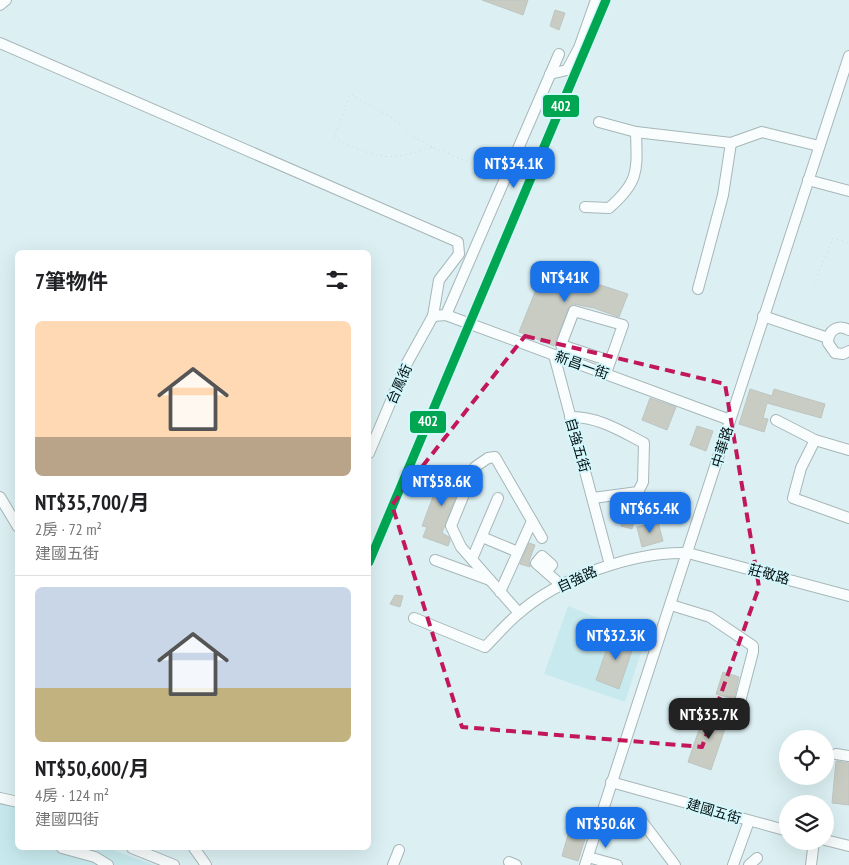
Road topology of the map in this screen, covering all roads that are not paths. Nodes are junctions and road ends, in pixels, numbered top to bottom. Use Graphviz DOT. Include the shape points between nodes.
graph roads {
  1 [pos="6,0"];
  2 [pos="596,0"];
  3 [pos="0,5"];
  4 [pos="0,43"];
  5 [pos="559,54"];
  6 [pos="849,56"];
  7 [pos="550,74"];
  8 [pos="599,122"];
  9 [pos="636,132"];
  10 [pos="731,144"];
  11 [pos="819,146"];
  12 [pos="808,180"];
  13 [pos="849,190"];
  14 [pos="585,207"];
  15 [pos="698,288"];
  16 [pos="446,314"];
  17 [pos="433,316"];
  18 [pos="763,316"];
  19 [pos="849,330"];
  20 [pos="828,338"];
  21 [pos="849,351"];
  22 [pos="554,354"];
  23 [pos="610,361"];
  24 [pos="606,373"];
  25 [pos="570,417"];
  26 [pos="730,420"];
  27 [pos="776,420"];
  28 [pos="815,440"];
  29 [pos="371,448"];
  30 [pos="849,450"];
  31 [pos="0,496"];
  32 [pos="498,498"];
  33 [pos="593,498"];
  34 [pos="849,518"];
  35 [pos="532,521"];
  36 [pos="15,522"];
  37 [pos="482,537"];
  38 [pos="542,538"];
  39 [pos="518,552"];
  40 [pos="688,553"];
  41 [pos="472,559"];
  42 [pos="434,560"];
  43 [pos="610,565"];
  44 [pos="546,572"];
  45 [pos="491,581"];
  46 [pos="561,585"];
  47 [pos="500,592"];
  48 [pos="849,596"];
  49 [pos="671,605"];
  50 [pos="519,613"];
  51 [pos="414,618"];
  52 [pos="736,717"];
  53 [pos="836,754"];
  54 [pos="849,756"];
  55 [pos="611,782"];
  56 [pos="0,798"];
  57 [pos="15,801"];
  58 [pos="638,816"];
  59 [pos="749,822"];
  60 [pos="779,829"];
  61 [pos="834,842"];
  62 [pos="849,846"];
  63 [pos="69,850"];
  64 [pos="137,850"];
  65 [pos="197,850"];
  66 [pos="399,850"];
  67 [pos="813,850"];
  68 [pos="586,861"];
  69 [pos="108,865"];
  70 [pos="174,865"];
  71 [pos="206,865"];
  72 [pos="393,865"];
  73 [pos="617,865"];
  74 [pos="675,865"];
  75 [pos="733,865"];
  76 [pos="811,865"];
  1 -- 3 [label="street"];
  2 -- 7 [label="street" via="579,48 567,70"];
  4 -- 17 [label="street, 台鳳街" via="458,242 459,254 439,280"];
  5 -- 7 [label="street"];
  6 -- 11 [label="street, 中華路"];
  7 -- 16 [label="street"];
  8 -- 9 [label="street"];
  9 -- 10 [label="street"];
  9 -- 14 [label="street" via="637,173 624,196 609,208"];
  10 -- 11 [label="street" via="762,132"];
  10 -- 15 [label="street" via="723,195"];
  11 -- 12 [label="street, 中華路"];
  12 -- 13 [label="street"];
  12 -- 18 [label="street, 中華路"];
  16 -- 17 [label="street, 新昌一街"];
  16 -- 22 [label="street, 新昌一街"];
  17 -- 29 [label="street, 台鳳街" via="407,363"];
  18 -- 20 [label="street"];
  18 -- 26 [label="street, 中華路"];
  19 -- 20 [label="street" via="836,328"];
  20 -- 21 [label="street" via="830,349 835,353"];
  22 -- 24 [label="street, 新昌一街"];
  22 -- 25 [label="street, 自強五街"];
  23 -- 23 [label="street" via="623,325 574,311 561,344"];
  23 -- 24 [label="street"];
  24 -- 26 [label="street, 新昌一街"];
  25 -- 33 [label="street, 自強五街"];
  25 -- 33 [label="street" via="586,417 622,431 644,444 642,482 638,492"];
  26 -- 40 [label="street, 中華路"];
  27 -- 28 [label="street"];
  28 -- 30 [label="street"];
  28 -- 34 [label="street" via="801,468 793,498"];
  31 -- 36 [label="street"];
  32 -- 37 [label="street"];
  33 -- 43 [label="street, 自強五街"];
  35 -- 38 [label="street"];
  35 -- 39 [label="street"];
  35 -- 41 [label="street" via="495,457 488,458 475,467 451,526 454,536"];
  37 -- 39 [label="street"];
  37 -- 41 [label="street"];
  39 -- 47 [label="street"];
  40 -- 43 [label="street, 自強路" via="670,552"];
  40 -- 48 [label="street, 莊敬路"];
  40 -- 49 [label="street, 中華路"];
  41 -- 45 [label="street"];
  42 -- 45 [label="street"];
  43 -- 46 [label="street, 自強路"];
  44 -- 46 [label="street"];
  45 -- 47 [label="street"];
  46 -- 50 [label="street, 自強路"];
  47 -- 50 [label="street"];
  49 -- 52 [label="street" via="710,617 753,646"];
  49 -- 55 [label="street, 中華路"];
  50 -- 51 [label="street, 自強路" via="485,647"];
  53 -- 54 [label="street"];
  55 -- 59 [label="street, 建國五街"];
  55 -- 68 [label="street, 中華路"];
  56 -- 57 [label="street"];
  58 -- 74 [label="street"];
  59 -- 60 [label="street, 建國五街"];
  59 -- 75 [label="street"];
  61 -- 62 [label="street"];
  63 -- 69 [label="street" via="95,857"];
  64 -- 70 [label="street"];
  65 -- 71 [label="street"];
  66 -- 72 [label="street"];
  67 -- 76 [label="street"];
  68 -- 73 [label="street"];
}
